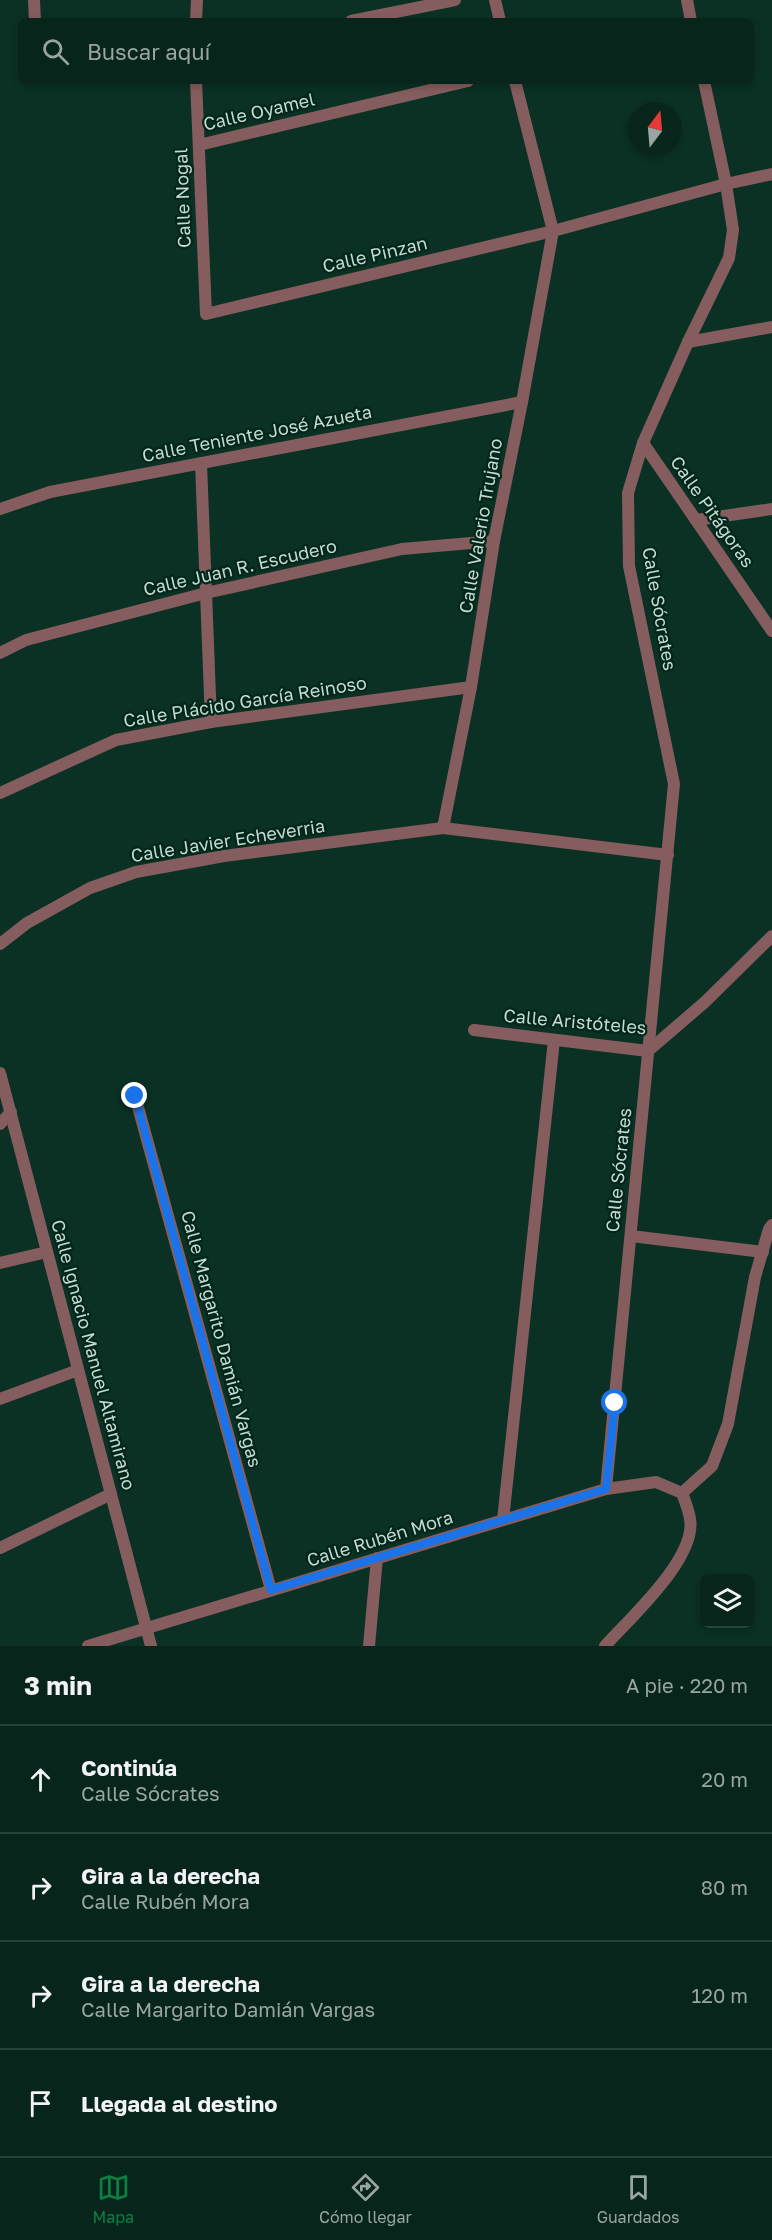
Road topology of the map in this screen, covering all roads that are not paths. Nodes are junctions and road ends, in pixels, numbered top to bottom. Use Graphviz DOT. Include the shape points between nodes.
graph roads {
  1 [pos="34,0"];
  2 [pos="197,0"];
  3 [pos="456,0"];
  4 [pos="495,0"];
  5 [pos="687,0"];
  6 [pos="35,18"];
  7 [pos="196,18"];
  8 [pos="366,18"];
  9 [pos="499,18"];
  10 [pos="691,18"];
  11 [pos="196,84"];
  12 [pos="455,84"];
  13 [pos="516,84"];
  14 [pos="705,84"];
  15 [pos="199,145"];
  16 [pos="772,174"];
  17 [pos="726,184"];
  18 [pos="553,231"];
  19 [pos="206,314"];
  20 [pos="772,327"];
  21 [pos="688,342"];
  22 [pos="522,402"];
  23 [pos="643,443"];
  24 [pos="201,463"];
  25 [pos="772,508"];
  26 [pos="0,509"];
  27 [pos="696,520"];
  28 [pos="494,541"];
  29 [pos="206,593"];
  30 [pos="772,631"];
  31 [pos="0,653"];
  32 [pos="471,687"];
  33 [pos="212,722"];
  34 [pos="0,793"];
  35 [pos="443,828"];
  36 [pos="668,855"];
  37 [pos="772,936"];
  38 [pos="0,944"];
  39 [pos="474,1030"];
  40 [pos="555,1040"];
  41 [pos="648,1051"];
  42 [pos="0,1072"];
  43 [pos="135,1096"];
  44 [pos="11,1112"];
  45 [pos="0,1124"];
  46 [pos="772,1225"];
  47 [pos="631,1236"];
  48 [pos="47,1252"];
  49 [pos="763,1252"];
  50 [pos="0,1263"];
  51 [pos="78,1370"];
  52 [pos="0,1399"];
  53 [pos="606,1489"];
  54 [pos="682,1493"];
  55 [pos="111,1494"];
  56 [pos="503,1520"];
  57 [pos="0,1548"];
  58 [pos="377,1558"];
  59 [pos="271,1590"];
  60 [pos="146,1629"];
  61 [pos="88,1646"];
  62 [pos="151,1646"];
  63 [pos="369,1646"];
  64 [pos="605,1646"];
  1 -- 6 [label="street"];
  2 -- 7 [label="street"];
  3 -- 8 [label="street"];
  4 -- 9 [label="street"];
  5 -- 10 [label="street"];
  11 -- 15 [label="street, Calle Nogal"];
  12 -- 15 [label="street, Calle Oyamel"];
  13 -- 18 [label="street"];
  14 -- 17 [label="street, Calle Sócrates"];
  15 -- 19 [label="street, Calle Nogal"];
  16 -- 17 [label="street, Calle Pinzan"];
  17 -- 18 [label="street, Calle Pinzan"];
  17 -- 21 [label="street, Calle Sócrates" via="732,230 729,258"];
  18 -- 19 [label="street, Calle Pinzan"];
  18 -- 22 [label="street, Calle Valerio Trujano"];
  20 -- 21 [label="street"];
  21 -- 23 [label="street, Calle Sócrates"];
  22 -- 24 [label="street, Calle Teniente José Azueta"];
  22 -- 28 [label="street, Calle Valerio Trujano"];
  23 -- 27 [label="street, Calle Pitágoras"];
  23 -- 36 [label="street, Calle Sócrates" via="628,493 629,566 674,784"];
  24 -- 26 [label="street, Calle Teniente José Azueta" via="50,492"];
  24 -- 29 [label="street"];
  25 -- 27 [label="street"];
  27 -- 30 [label="street, Calle Pitágoras"];
  28 -- 29 [label="street, Calle Juan R. Escudero" via="402,549"];
  28 -- 32 [label="street, Calle Valerio Trujano"];
  29 -- 31 [label="street, Calle Juan R. Escudero" via="26,640"];
  29 -- 33 [label="street"];
  32 -- 33 [label="street, Calle Plácido García Reinoso"];
  32 -- 35 [label="street, Calle Valerio Trujano"];
  33 -- 34 [label="street, Calle Plácido García Reinoso" via="116,740"];
  35 -- 36 [label="street"];
  35 -- 38 [label="street, Calle Javier Echeverria" via="224,856 136,873 90,888 27,922"];
  36 -- 41 [label="street, Calle Sócrates"];
  37 -- 41 [label="street, Calle Aristóteles"];
  39 -- 40 [label="street, Calle Aristóteles"];
  40 -- 41 [label="street, Calle Aristóteles"];
  40 -- 56 [label="street"];
  41 -- 47 [label="street, Calle Sócrates"];
  42 -- 44 [label="street, Calle Ignacio Manuel Altamirano"];
  43 -- 59 [label="street, Calle Margarito Damián Vargas"];
  44 -- 45 [label="street"];
  44 -- 48 [label="street, Calle Ignacio Manuel Altamirano"];
  46 -- 49 [label="street"];
  47 -- 49 [label="street"];
  47 -- 53 [label="street, Calle Sócrates"];
  48 -- 50 [label="street"];
  48 -- 51 [label="street, Calle Ignacio Manuel Altamirano"];
  49 -- 54 [label="street" via="728,1424 711,1466"];
  51 -- 52 [label="street"];
  51 -- 55 [label="street, Calle Ignacio Manuel Altamirano"];
  53 -- 54 [label="street, Calle Rubén Mora" via="656,1482"];
  53 -- 56 [label="street, Calle Rubén Mora"];
  54 -- 64 [label="street" via="691,1521 687,1546 670,1574"];
  55 -- 57 [label="street"];
  55 -- 60 [label="street, Calle Ignacio Manuel Altamirano"];
  56 -- 58 [label="street, Calle Rubén Mora"];
  58 -- 59 [label="street, Calle Rubén Mora"];
  58 -- 63 [label="street"];
  59 -- 60 [label="street, Calle Rubén Mora"];
  60 -- 61 [label="street, Calle Rubén Mora"];
  60 -- 62 [label="street, Calle Ignacio Manuel Altamirano"];
}
